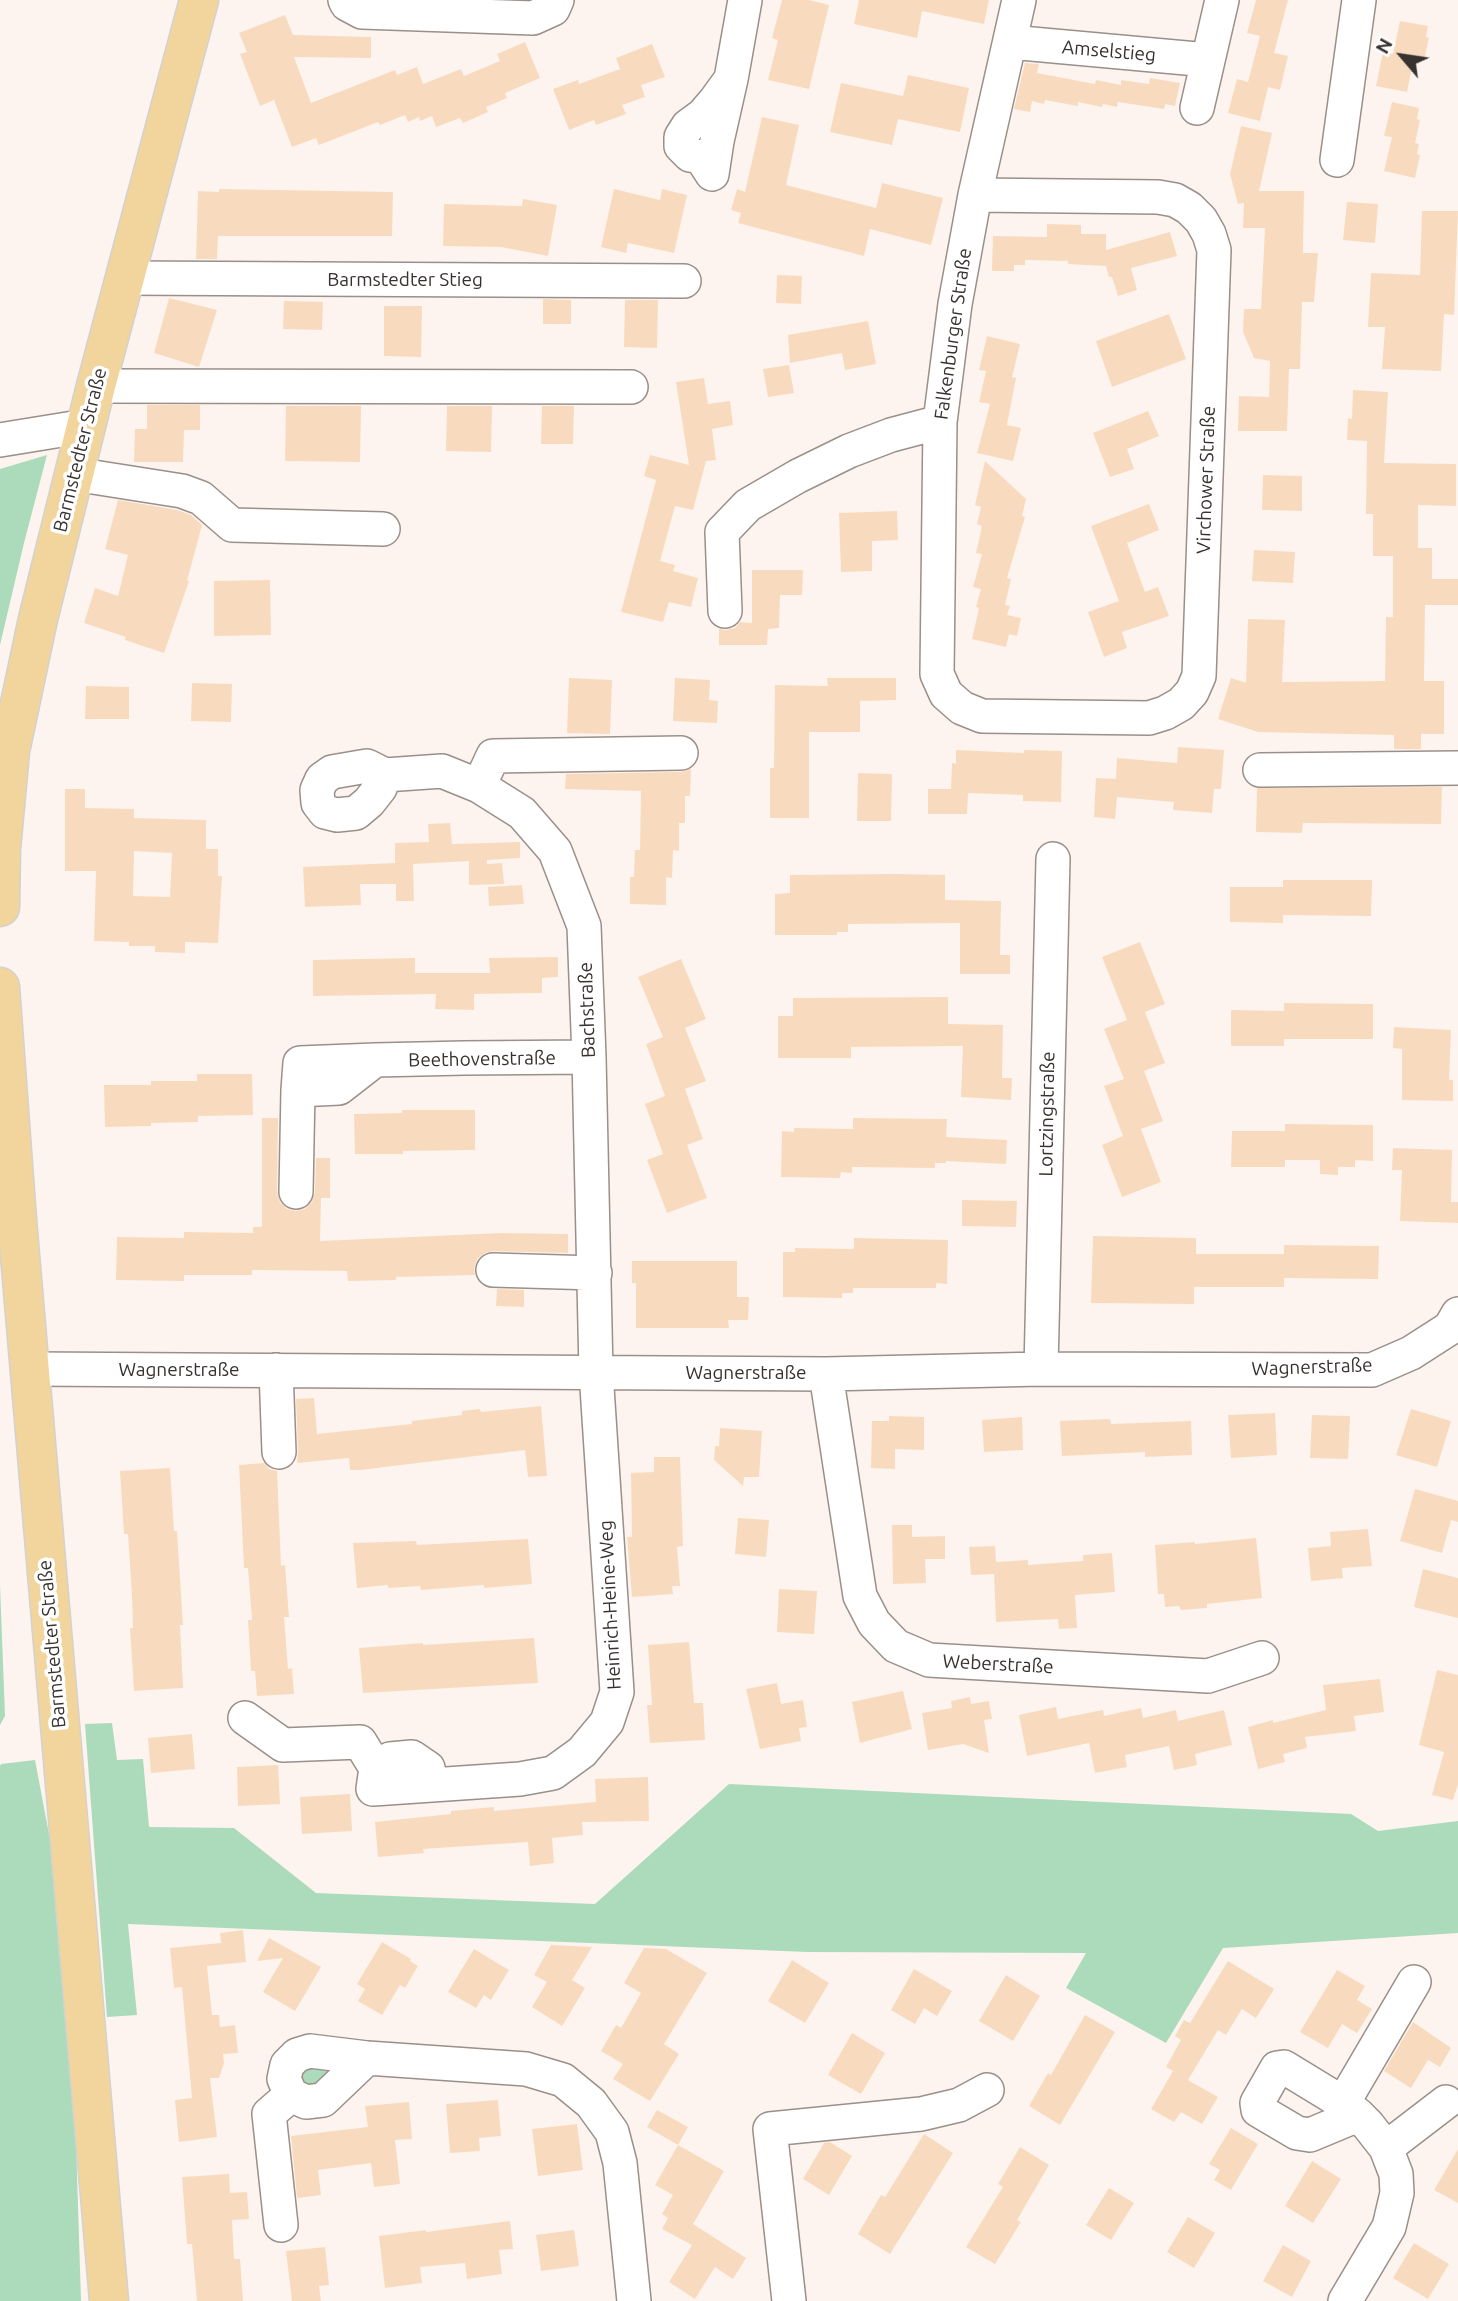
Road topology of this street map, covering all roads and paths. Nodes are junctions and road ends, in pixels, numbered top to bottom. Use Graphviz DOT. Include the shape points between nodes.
graph roads {
  1 [pos="199,0"];
  2 [pos="345,0"];
  3 [pos="557,0"];
  4 [pos="745,0"];
  5 [pos="1019,0"];
  6 [pos="1222,0"];
  7 [pos="1359,0"];
  8 [pos="400,6"];
  9 [pos="1010,42"];
  10 [pos="1208,60"];
  11 [pos="731,79"];
  12 [pos="1197,108"];
  13 [pos="1337,160"];
  14 [pos="975,195"];
  15 [pos="125,278"];
  16 [pos="684,281"];
  17 [pos="96,386"];
  18 [pos="631,387"];
  19 [pos="940,422"];
  20 [pos="86,426"];
  21 [pos="0,440"];
  22 [pos="74,474"];
  23 [pos="383,529"];
  24 [pos="725,611"];
  25 [pos="937,674"];
  26 [pos="681,753"];
  27 [pos="1458,768"];
  28 [pos="1260,770"];
  29 [pos="385,775"];
  30 [pos="479,786"];
  31 [pos="1053,859"];
  32 [pos="0,908"];
  33 [pos="0,987"];
  34 [pos="589,1058"];
  35 [pos="296,1192"];
  36 [pos="493,1270"];
  37 [pos="595,1273"];
  38 [pos="1455,1329"];
  39 [pos="30,1369"];
  40 [pos="1041,1369"];
  41 [pos="276,1370"];
  42 [pos="596,1372"];
  43 [pos="826,1374"];
  44 [pos="279,1452"];
  45 [pos="1262,1658"];
  46 [pos="244,1718"];
  47 [pos="1414,1982"];
  48 [pos="366,2057"];
  49 [pos="986,2090"];
  50 [pos="291,2095"];
  51 [pos="1446,2102"];
  52 [pos="1385,2148"];
  53 [pos="281,2225"];
  54 [pos="109,2301"];
  55 [pos="634,2301"];
  56 [pos="789,2301"];
  57 [pos="1345,2301"];
  1 -- 15 [label="main road, Barmstedter Straße"];
  2 -- 8 [label="street" via="362,12"];
  3 -- 8 [label="street" via="553,9 533,18"];
  4 -- 11 [label="street"];
  5 -- 9 [label="street, Falkenburger Straße"];
  6 -- 10 [label="street"];
  7 -- 13 [label="street"];
  9 -- 10 [label="street, Amselstieg"];
  9 -- 14 [label="street, Falkenburger Straße"];
  10 -- 12 [label="street"];
  14 -- 19 [label="street, Falkenburger Straße"];
  14 -- 25 [label="street, Virchower Straße" via="1158,197 1189,208 1209,234 1214,250 1199,676 1181,704 1149,718 1136,718 982,716 962,708 946,694"];
  15 -- 16 [label="street, Barmstedter Stieg"];
  15 -- 17 [label="main road, Barmstedter Straße"];
  17 -- 18 [label="street"];
  17 -- 20 [label="main road, Barmstedter Straße"];
  19 -- 24 [label="street" via="849,451 748,505 722,532"];
  19 -- 25 [label="street, Falkenburger Straße"];
  20 -- 21 [label="street"];
  20 -- 22 [label="main road, Barmstedter Straße"];
  22 -- 23 [label="street" via="182,491 201,498 232,525"];
  22 -- 32 [label="main road, Barmstedter Straße" via="14,726 2,836"];
  26 -- 30 [label="street" via="493,756"];
  27 -- 28 [label="street"];
  29 -- 30 [label="street, Bachstraße" via="442,771"];
  30 -- 34 [label="street, Bachstraße" via="522,814 555,851 584,926"];
  31 -- 40 [label="street, Lortzingstraße"];
  33 -- 39 [label="main road, Barmstedter Straße"];
  34 -- 35 [label="street, Beethovenstraße" via="300,1063"];
  34 -- 37 [label="street, Bachstraße"];
  36 -- 37 [label="street"];
  37 -- 42 [label="street, Bachstraße"];
  38 -- 40 [label="street, Wagnerstraße" via="1372,1370"];
  39 -- 41 [label="street, Wagnerstraße"];
  39 -- 54 [label="main road, Barmstedter Straße"];
  40 -- 43 [label="street, Wagnerstraße"];
  41 -- 42 [label="street, Wagnerstraße"];
  41 -- 44 [label="street"];
  42 -- 43 [label="street, Wagnerstraße"];
  42 -- 46 [label="street, Heinrich-Heine-Weg" via="617,1692 607,1723 582,1752 553,1773 520,1779 373,1789 376,1768 360,1742 283,1745"];
  43 -- 45 [label="street, Weberstraße" via="860,1596 874,1623 896,1646 929,1660 1208,1676"];
  47 -- 52 [label="street" via="1333,2100 1368,2124"];
  48 -- 50 [label="street" via="323,2100 306,2102"];
  48 -- 50 [label="street" via="310,2051 297,2056 287,2065 284,2079"];
  48 -- 55 [label="street" via="526,2069 563,2080 591,2103 612,2132 620,2163"];
  49 -- 56 [label="street" via="959,2105 921,2114 770,2129"];
  50 -- 53 [label="street" via="269,2114"];
  51 -- 52 [label="street"];
  52 -- 57 [label="street" via="1396,2174 1397,2193 1389,2227"];
}
